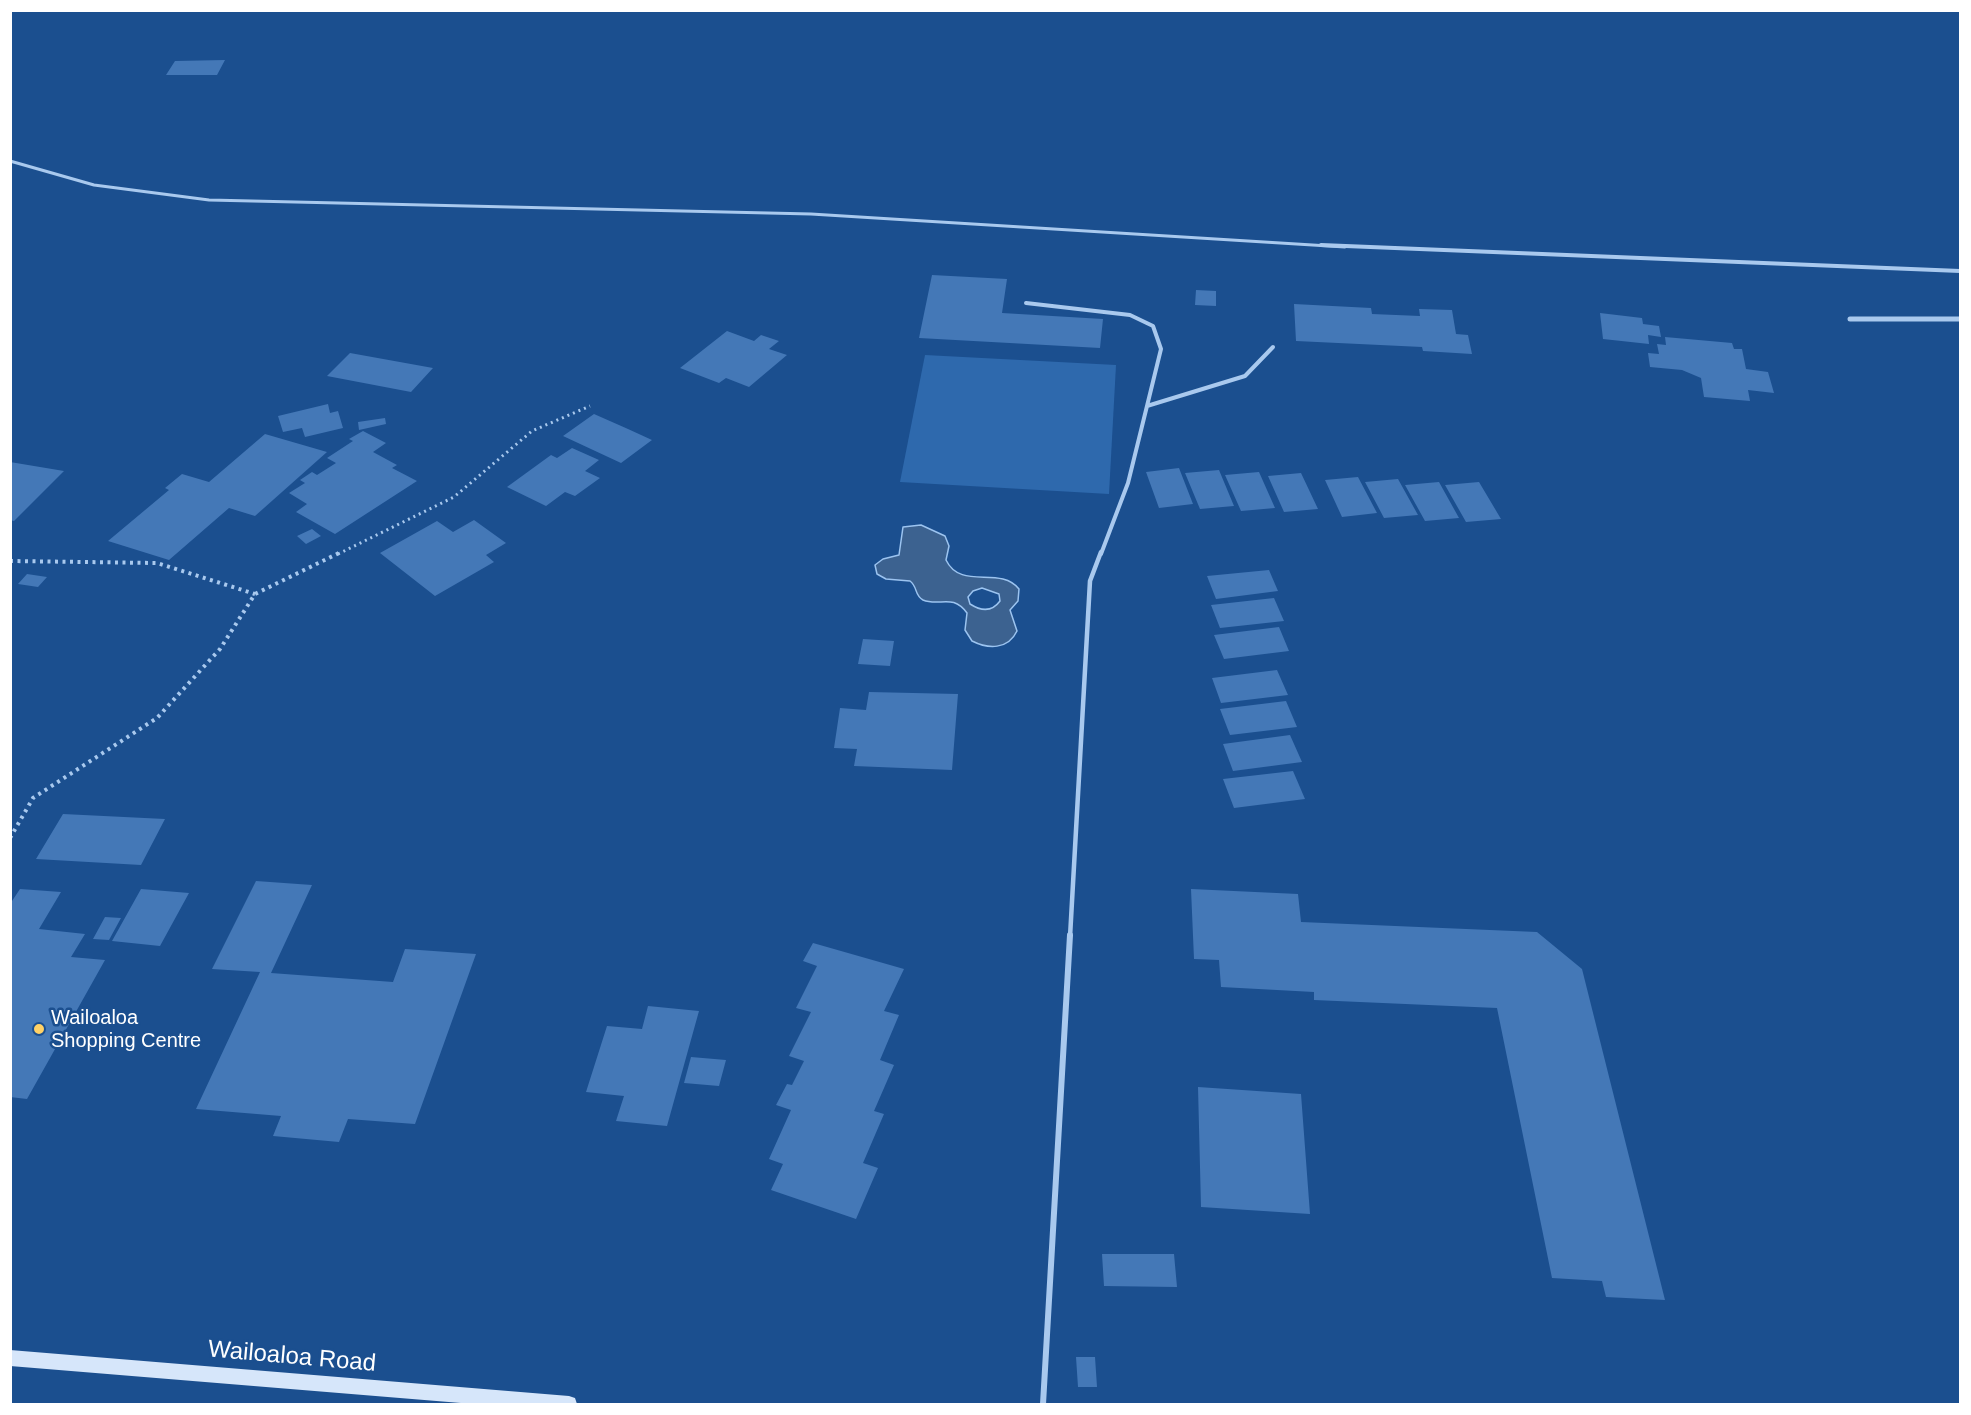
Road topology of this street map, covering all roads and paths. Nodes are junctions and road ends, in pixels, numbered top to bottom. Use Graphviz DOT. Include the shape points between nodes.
graph roads {
  1 [pos="10,161"];
  2 [pos="1960,270"];
  3 [pos="1026,303"];
  4 [pos="1850,319"];
  5 [pos="1960,319"];
  6 [pos="1273,347"];
  7 [pos="590,406"];
  8 [pos="1147,406"];
  9 [pos="10,561"];
  10 [pos="255,594"];
  11 [pos="10,838"];
  12 [pos="10,1358"];
  13 [pos="569,1404"];
  14 [pos="1043,1404"];
  1 -- 2 [label="lane" via="94,185 209,200 811,214 1418,251"];
  3 -- 8 [label="lane" via="1130,315 1153,326 1161,349"];
  4 -- 5 [label="street"];
  6 -- 8 [label="lane" via="1245,376"];
  7 -- 10 [label="path" via="532,432 454,497"];
  8 -- 14 [label="lane" via="1128,483 1090,581"];
  9 -- 10 [label="path" via="157,563"];
  10 -- 11 [label="path" via="220,649 157,718 33,798"];
  12 -- 13 [label="main road, Wailoaloa Road"];
}
